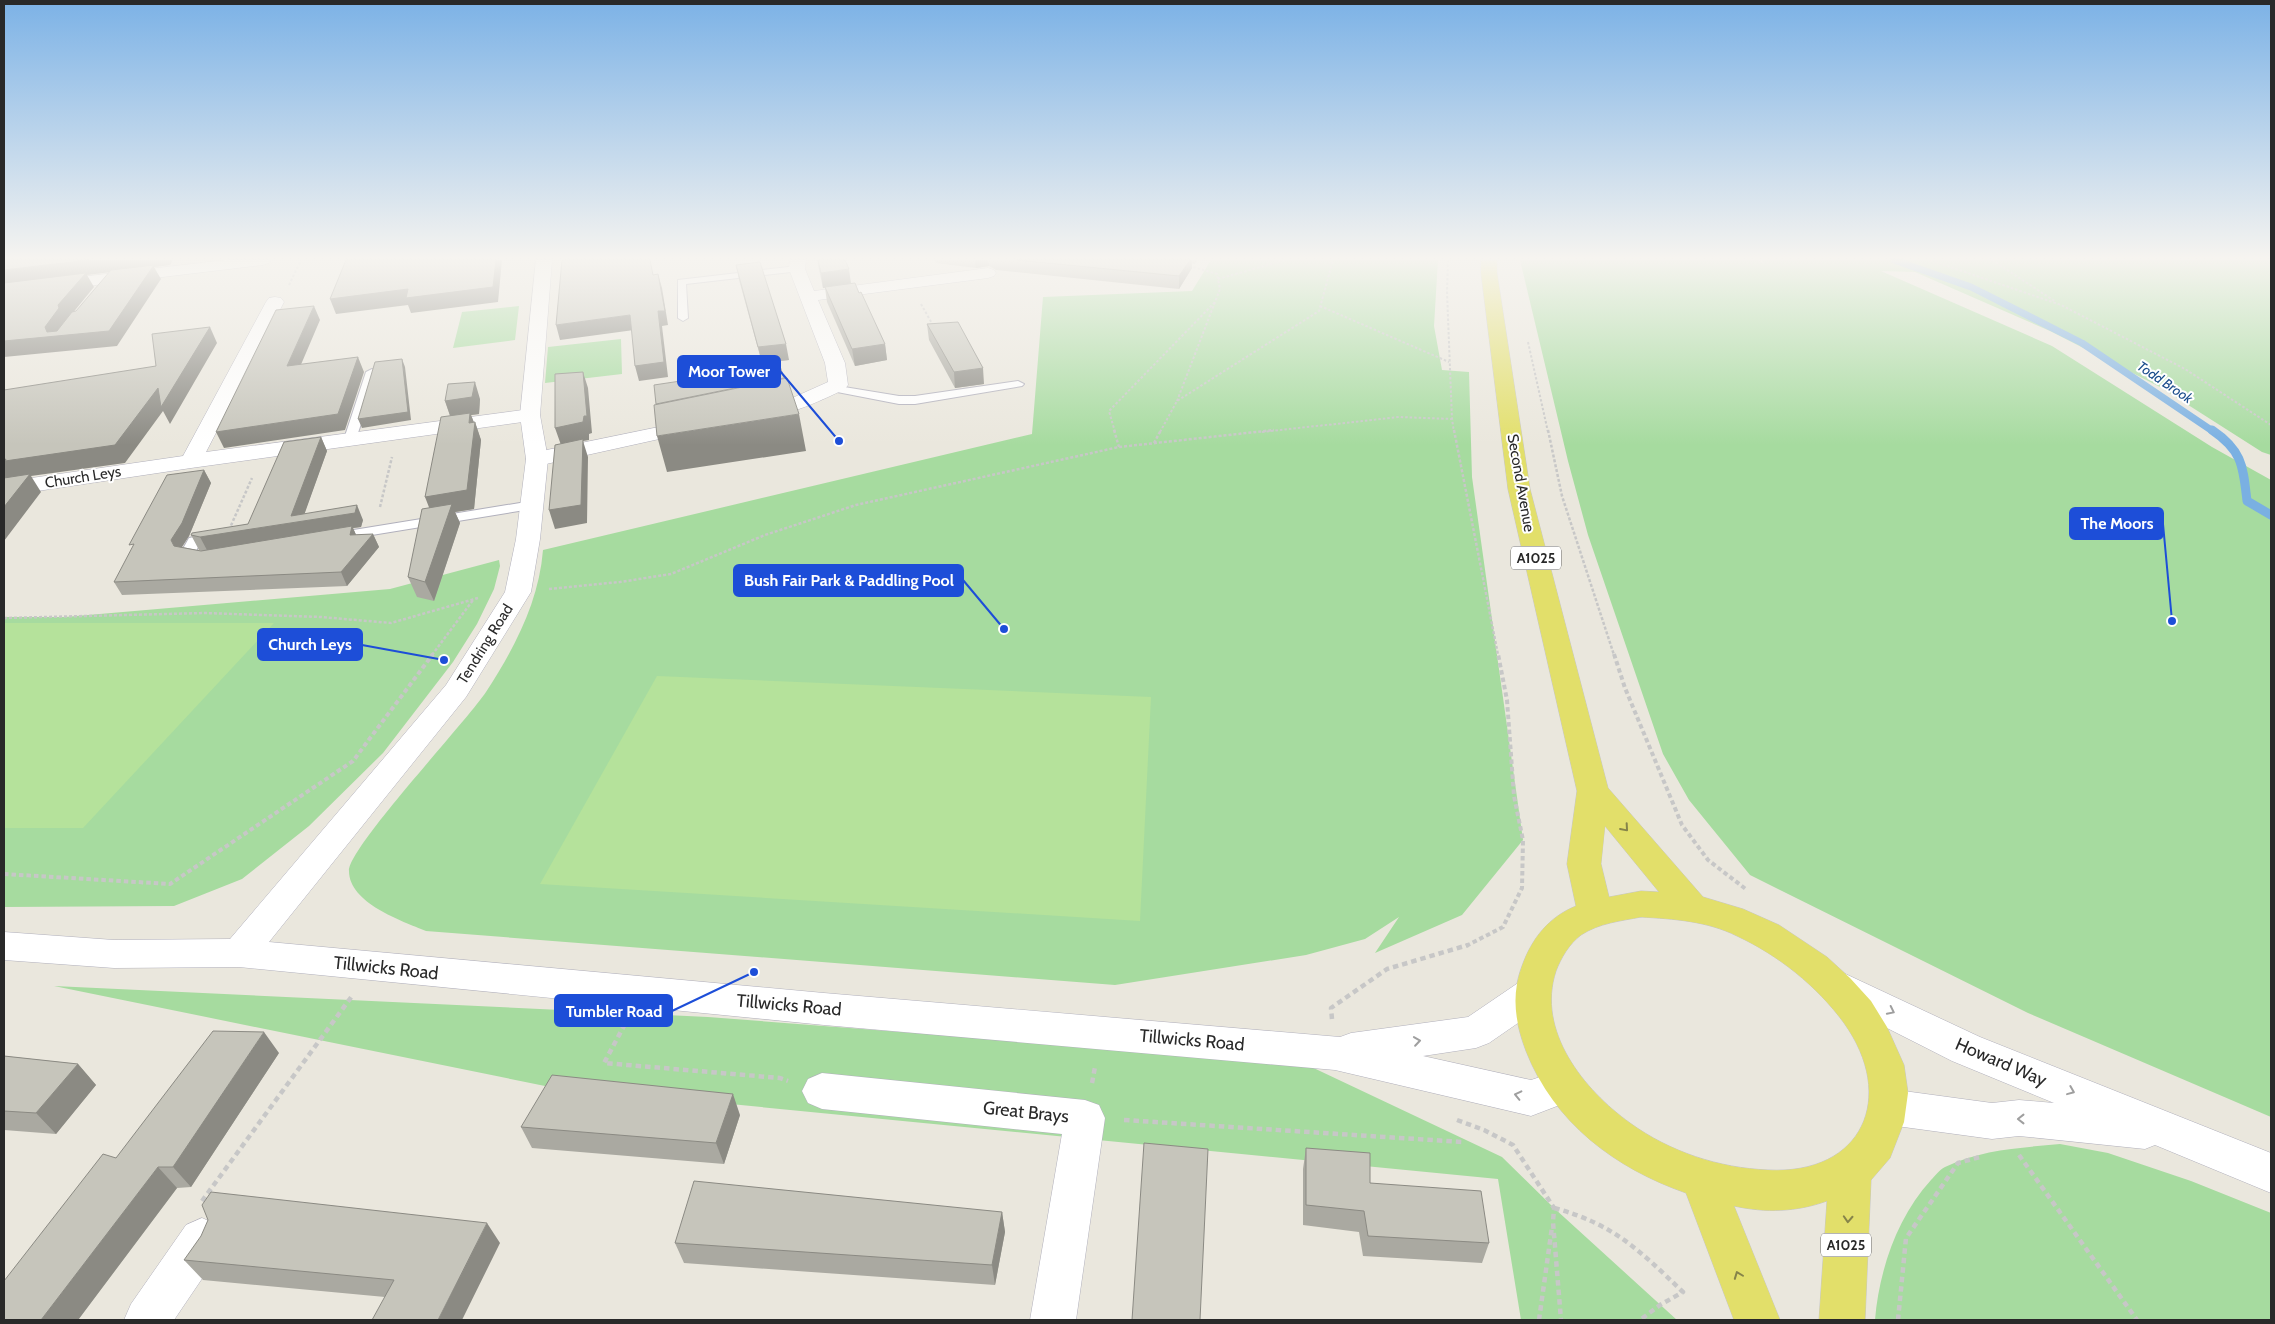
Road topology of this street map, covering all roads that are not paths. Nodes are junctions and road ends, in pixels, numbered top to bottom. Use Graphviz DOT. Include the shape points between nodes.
graph roads {
  1 [pos="265,322"];
  2 [pos="538,322"];
  3 [pos="819,322"];
  4 [pos="1496,322"];
  5 [pos="372,372"];
  6 [pos="1018,384"];
  7 [pos="832,388"];
  8 [pos="530,415"];
  9 [pos="739,416"];
  10 [pos="710,422"];
  11 [pos="350,439"];
  12 [pos="537,459"];
  13 [pos="191,461"];
  14 [pos="4,489"];
  15 [pos="532,506"];
  16 [pos="325,538"];
  17 [pos="194,541"];
  18 [pos="218,556"];
  19 [pos="1593,791"];
  20 [pos="1692,908"];
  21 [pos="1595,912"];
  22 [pos="4,946"];
  23 [pos="239,954"];
  24 [pos="1832,982"];
  25 [pos="1531,994"];
  26 [pos="1335,1053"];
  27 [pos="1564,1086"];
  28 [pos="822,1091"];
  29 [pos="1889,1107"];
  30 [pos="2174,1133"];
  31 [pos="1850,1170"];
  32 [pos="2271,1173"];
  33 [pos="1702,1181"];
  34 [pos="202,1240"];
  35 [pos="147,1320"];
  36 [pos="1053,1320"];
  37 [pos="1757,1320"];
  38 [pos="1842,1320"];
  1 -- 13 [label="street"];
  2 -- 8 [label="street, Tendring Road"];
  3 -- 7 [label="street" via="835,364 838,384"];
  4 -- 19 [label="main road, Second Avenue / A1025" via="1519,489"];
  5 -- 11 [label="lane"];
  6 -- 7 [label="lane" via="915,400"];
  7 -- 9 [label="street" via="796,404"];
  8 -- 11 [label="street, Church Leys"];
  8 -- 12 [label="street, Tendring Road"];
  10 -- 12 [label="street"];
  11 -- 13 [label="street, Church Leys"];
  12 -- 15 [label="street, Tendring Road"];
  13 -- 14 [label="street, Church Leys"];
  15 -- 16 [label="lane"];
  15 -- 23 [label="street, Tendring Road" via="518,592 456,691"];
  17 -- 18 [label="lane" via="187,554 208,558"];
  19 -- 20 [label="main road, Second Avenue / A1025, one-way"];
  19 -- 21 [label="main road, Second Avenue / A1025" via="1584,864"];
  20 -- 21 [label="main road" via="1641,904"];
  20 -- 24 [label="main road" via="1729,918 1766,934 1801,956"];
  21 -- 25 [label="main road" via="1562,931 1540,958"];
  22 -- 23 [label="street, Tillwicks Road" via="114,954"];
  23 -- 26 [label="street, Tillwicks Road"];
  24 -- 29 [label="main road" via="1870,1030 1888,1082"];
  24 -- 30 [label="street, Howard Way, one-way" via="1966,1048"];
  26 -- 25 [label="street, Tillwicks Road, one-way" via="1476,1032"];
  25 -- 27 [label="main road" via="1539,1039"];
  27 -- 26 [label="street, Tillwicks Road, one-way" via="1531,1098"];
  27 -- 33 [label="main road" via="1600,1125 1648,1158"];
  28 -- 36 [label="street, Great Brays" via="1085,1118"];
  30 -- 29 [label="street, Howard Way, one-way" via="2020,1118 1992,1122"];
  29 -- 31 [label="main road" via="1877,1142"];
  30 -- 32 [label="street, Howard Way"];
  31 -- 33 [label="main road" via="1809,1187 1758,1192"];
  31 -- 38 [label="main road, A1025, one-way"];
  37 -- 33 [label="main road, one-way"];
  34 -- 35 [label="street"];
}
